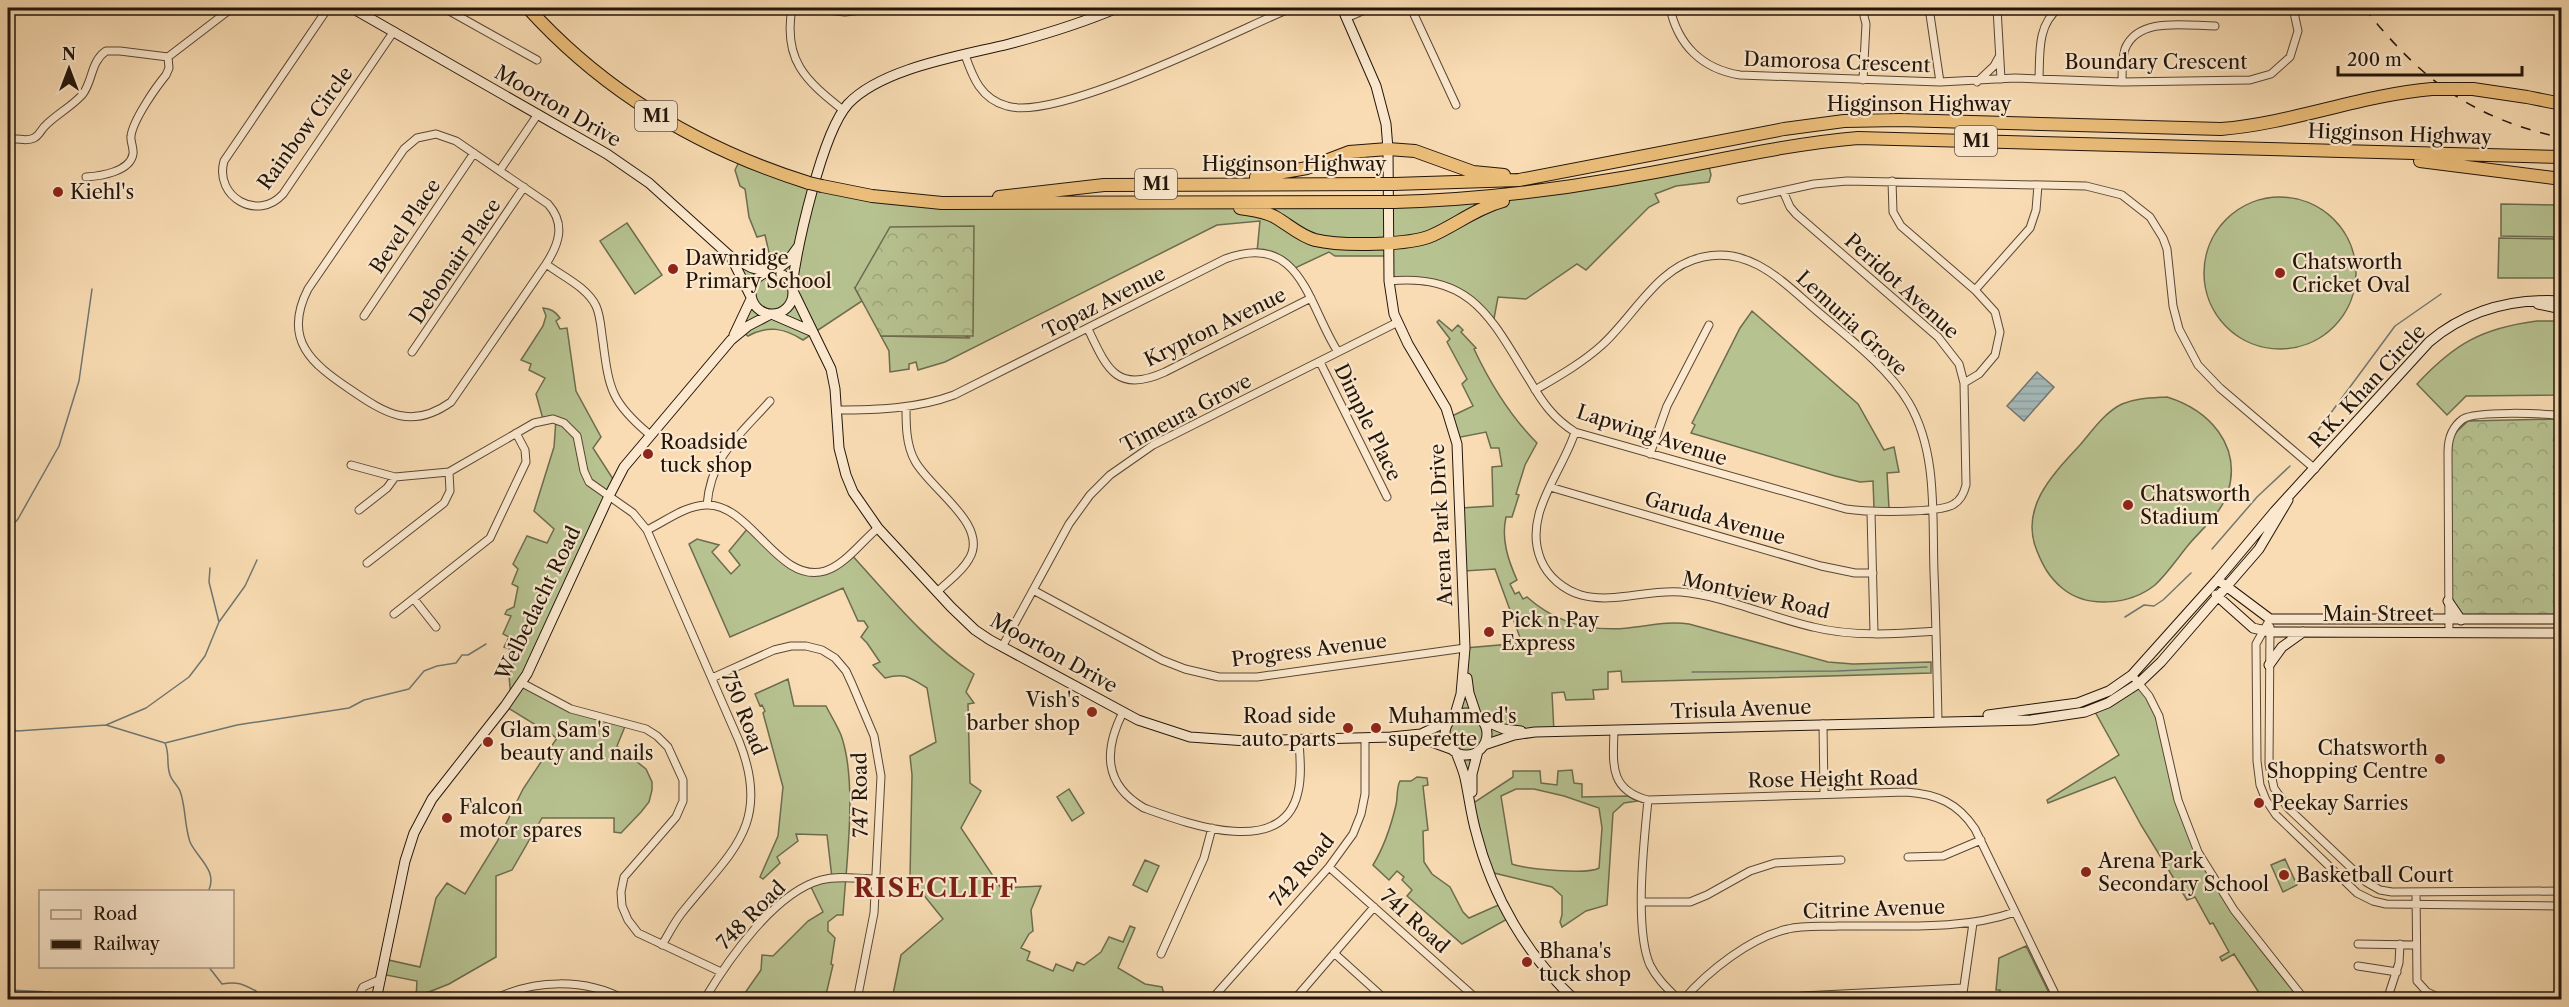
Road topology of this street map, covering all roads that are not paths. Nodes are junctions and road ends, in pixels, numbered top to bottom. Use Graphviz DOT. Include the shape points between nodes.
graph roads {
  1 [pos="232,8"];
  2 [pos="328,8"];
  3 [pos="352,8"];
  4 [pos="444,8"];
  5 [pos="528,8"];
  6 [pos="792,8"];
  7 [pos="807,8"];
  8 [pos="877,8"];
  9 [pos="1117,8"];
  10 [pos="1291,8"];
  11 [pos="1342,8"];
  12 [pos="1369,8"];
  13 [pos="1411,8"];
  14 [pos="1670,8"];
  15 [pos="1862,8"];
  16 [pos="1929,8"];
  17 [pos="1997,8"];
  18 [pos="2059,8"];
  19 [pos="2293,8"];
  20 [pos="1346,18"];
  21 [pos="2215,26"];
  22 [pos="394,31"];
  23 [pos="966,55"];
  24 [pos="168,57"];
  25 [pos="2000,57"];
  26 [pos="537,60"];
  27 [pos="2001,79"];
  28 [pos="2039,79"];
  29 [pos="1863,80"];
  30 [pos="1940,82"];
  31 [pos="1977,82"];
  32 [pos="2122,82"];
  33 [pos="2562,104"];
  34 [pos="1456,105"];
  35 [pos="843,110"];
  36 [pos="538,114"];
  37 [pos="8,142"];
  38 [pos="1388,149"];
  39 [pos="2316,151"];
  40 [pos="474,153"];
  41 [pos="2562,157"];
  42 [pos="1596,166"];
  43 [pos="500,170"];
  44 [pos="86,177"];
  45 [pos="2562,178"];
  46 [pos="1616,179"];
  47 [pos="1893,181"];
  48 [pos="1183,184"];
  49 [pos="2038,185"];
  50 [pos="524,187"];
  51 [pos="1783,190"];
  52 [pos="1388,193"];
  53 [pos="1741,200"];
  54 [pos="932,201"];
  55 [pos="1183,202"];
  56 [pos="1389,242"];
  57 [pos="800,245"];
  58 [pos="731,257"];
  59 [pos="546,264"];
  60 [pos="771,272"];
  61 [pos="1389,281"];
  62 [pos="793,289"];
  63 [pos="1975,290"];
  64 [pos="751,297"];
  65 [pos="1311,298"];
  66 [pos="2562,301"];
  67 [pos="2518,302"];
  68 [pos="2562,309"];
  69 [pos="771,315"];
  70 [pos="363,316"];
  71 [pos="1396,323"];
  72 [pos="1709,325"];
  73 [pos="1088,329"];
  74 [pos="811,331"];
  75 [pos="731,340"];
  76 [pos="412,352"];
  77 [pos="1338,352"];
  78 [pos="1320,362"];
  79 [pos="1964,383"];
  80 [pos="1535,390"];
  81 [pos="770,401"];
  82 [pos="906,407"];
  83 [pos="836,410"];
  84 [pos="2562,416"];
  85 [pos="1575,432"];
  86 [pos="516,433"];
  87 [pos="650,434"];
  88 [pos="1650,454"];
  89 [pos="351,465"];
  90 [pos="2315,469"];
  91 [pos="449,472"];
  92 [pos="395,477"];
  93 [pos="1550,487"];
  94 [pos="609,496"];
  95 [pos="1386,497"];
  96 [pos="2288,500"];
  97 [pos="707,505"];
  98 [pos="1932,509"];
  99 [pos="359,510"];
  100 [pos="1871,512"];
  101 [pos="878,528"];
  102 [pos="648,530"];
  103 [pos="367,563"];
  104 [pos="1873,573"];
  105 [pos="2218,579"];
  106 [pos="2227,586"];
  107 [pos="1033,590"];
  108 [pos="2209,590"];
  109 [pos="937,592"];
  110 [pos="2218,597"];
  111 [pos="414,599"];
  112 [pos="2448,601"];
  113 [pos="394,614"];
  114 [pos="2270,619"];
  115 [pos="2562,619"];
  116 [pos="2448,620"];
  117 [pos="2461,620"];
  118 [pos="436,627"];
  119 [pos="2253,628"];
  120 [pos="1936,631"];
  121 [pos="2266,632"];
  122 [pos="2303,632"];
  123 [pos="2448,632"];
  124 [pos="1874,633"];
  125 [pos="2562,633"];
  126 [pos="2256,644"];
  127 [pos="1002,647"];
  128 [pos="1465,651"];
  129 [pos="2270,665"];
  130 [pos="2132,675"];
  131 [pos="712,678"];
  132 [pos="522,683"];
  133 [pos="2139,683"];
  134 [pos="1123,712"];
  135 [pos="1478,718"];
  136 [pos="1452,719"];
  137 [pos="1942,721"];
  138 [pos="1823,724"];
  139 [pos="1614,730"];
  140 [pos="1535,732"];
  141 [pos="1391,737"];
  142 [pos="1365,738"];
  143 [pos="1299,741"];
  144 [pos="1481,748"];
  145 [pos="1453,751"];
  146 [pos="1824,794"];
  147 [pos="1648,800"];
  148 [pos="1472,812"];
  149 [pos="1212,828"];
  150 [pos="1981,840"];
  151 [pos="1908,857"];
  152 [pos="1841,860"];
  153 [pos="1329,867"];
  154 [pos="876,879"];
  155 [pos="2562,891"];
  156 [pos="2416,892"];
  157 [pos="2513,892"];
  158 [pos="1642,902"];
  159 [pos="2416,905"];
  160 [pos="2514,905"];
  161 [pos="2562,906"];
  162 [pos="1374,908"];
  163 [pos="2015,912"];
  164 [pos="1973,923"];
  165 [pos="2358,944"];
  166 [pos="2400,944"];
  167 [pos="662,945"];
  168 [pos="2416,945"];
  169 [pos="1334,953"];
  170 [pos="1161,954"];
  171 [pos="2358,966"];
  172 [pos="720,972"];
  173 [pos="2397,972"];
  174 [pos="381,979"];
  175 [pos="1963,988"];
  176 [pos="1802,996"];
  177 [pos="357,999"];
  178 [pos="376,999"];
  179 [pos="494,999"];
  180 [pos="625,999"];
  181 [pos="704,999"];
  182 [pos="857,999"];
  183 [pos="1211,999"];
  184 [pos="1294,999"];
  185 [pos="1386,999"];
  186 [pos="1478,999"];
  187 [pos="1575,999"];
  188 [pos="1681,999"];
  189 [pos="1962,999"];
  190 [pos="2058,999"];
  191 [pos="2305,999"];
  192 [pos="2387,999"];
  193 [pos="2444,999"];
  1 -- 24 [label="street"];
  2 -- 22 [label="street, Rainbow Circle" via="224,161 225,186 247,204 272,204 283,194"];
  3 -- 22 [label="street, Moorton Drive"];
  4 -- 26 [label="street"];
  5 -- 54 [label="highway, M1" via="597,74 662,119 723,152 816,184 872,196"];
  6 -- 35 [label="street" via="790,37 799,66 814,87"];
  7 -- 8 [label="street" via="845,12"];
  9 -- 23 [label="street" via="1074,26"];
  10 -- 23 [label="street" via="1106,88 1031,109 1008,107 990,98 975,81"];
  11 -- 20 [label="street, Arena Park Drive"];
  12 -- 20 [label="street"];
  13 -- 34 [label="street"];
  14 -- 29 [label="street, Damorosa Crescent" via="1677,32 1692,53 1725,73"];
  15 -- 29 [label="street" via="1866,24"];
  16 -- 30 [label="street"];
  17 -- 25 [label="street"];
  18 -- 28 [label="street, Boundary Crescent" via="2050,15 2043,30"];
  19 -- 32 [label="street, Boundary Crescent" via="2298,23 2295,48 2271,74 2217,82"];
  20 -- 38 [label="street, Arena Park Drive" via="1380,98"];
  21 -- 32 [label="street" via="2159,26 2138,33 2124,52"];
  22 -- 36 [label="street, Moorton Drive"];
  23 -- 35 [label="street" via="877,82"];
  24 -- 37 [label="street" via="106,51 94,64 84,93 73,105 31,140 16,138"];
  24 -- 44 [label="street" via="166,75 131,136 130,160 112,174"];
  25 -- 27 [label="street"];
  25 -- 31 [label="street"];
  27 -- 28 [label="street, Damorosa Crescent"];
  27 -- 31 [label="street, Damorosa Crescent"];
  28 -- 32 [label="street, Boundary Crescent"];
  29 -- 30 [label="street, Damorosa Crescent"];
  30 -- 31 [label="street, Damorosa Crescent"];
  33 -- 42 [label="highway, Higginson Highway / M1, bridge" via="2473,89 2432,89 2221,129 1844,121"];
  35 -- 57 [label="street" via="829,134"];
  36 -- 43 [label="street"];
  36 -- 58 [label="street, Moorton Drive" via="649,183"];
  38 -- 42 [label="highway" via="1415,151 1461,168 1492,174"];
  38 -- 48 [label="highway" via="1349,152 1278,174"];
  38 -- 52 [label="street, Arena Park Drive"];
  39 -- 41 [label="highway, Higginson Highway / M1"];
  39 -- 45 [label="highway"];
  39 -- 46 [label="highway, Higginson Highway / M1" via="1858,138 1794,145"];
  40 -- 43 [label="street"];
  40 -- 59 [label="street" via="449,137 436,134 417,138 404,149 304,297 300,331 309,357 321,370 380,409 410,418 441,410 458,394"];
  40 -- 70 [label="street, Bevel Place"];
  42 -- 52 [label="highway, Higginson Highway / M1"];
  43 -- 50 [label="street"];
  46 -- 52 [label="highway, Higginson Highway / M1" via="1488,197"];
  46 -- 56 [label="highway" via="1502,201 1426,238"];
  47 -- 49 [label="street"];
  47 -- 51 [label="street" via="1833,182"];
  47 -- 63 [label="street" via="1893,212 1901,226"];
  48 -- 52 [label="highway, Higginson Highway / M1"];
  48 -- 54 [label="highway, Higginson Highway / M1" via="1104,185"];
  49 -- 63 [label="street" via="2030,228"];
  49 -- 90 [label="street" via="2086,186 2112,192 2150,217 2167,249 2179,329 2198,365"];
  50 -- 59 [label="street" via="548,204 558,221 558,241"];
  50 -- 76 [label="street, Debonair Place"];
  51 -- 53 [label="street"];
  51 -- 79 [label="street, Peridot Avenue" via="1796,214 1946,345 1959,364"];
  52 -- 55 [label="highway, Higginson Highway / M1"];
  52 -- 56 [label="street, Arena Park Drive"];
  54 -- 55 [label="highway, Higginson Highway / M1"];
  55 -- 56 [label="highway" via="1266,213 1317,240"];
  56 -- 61 [label="street, Arena Park Drive"];
  57 -- 60 [label="street" via="787,262"];
  57 -- 62 [label="street"];
  58 -- 60 [label="street, Moorton Drive"];
  58 -- 64 [label="street, Moorton Drive"];
  59 -- 87 [label="street" via="580,288 596,306 611,390 626,414"];
  60 -- 62 [label="street" via="785,276"];
  60 -- 64 [label="street" via="755,280"];
  61 -- 71 [label="street, Arena Park Drive"];
  61 -- 80 [label="street, Lapwing Avenue" via="1436,283 1475,302"];
  62 -- 69 [label="street" via="788,307"];
  62 -- 74 [label="street, Moorton Drive"];
  63 -- 79 [label="street" via="1995,312 1999,343 1995,355 1979,374"];
  64 -- 69 [label="street" via="757,309"];
  64 -- 75 [label="street, Welbedacht Road"];
  65 -- 73 [label="street, Topaz Avenue" via="1289,265 1265,253 1246,252"];
  65 -- 73 [label="street, Krypton Avenue" via="1142,381 1125,379 1111,370"];
  65 -- 77 [label="street, Topaz Avenue"];
  66 -- 67 [label="street, R.K. Khan Circle"];
  67 -- 68 [label="street, R.K. Khan Circle"];
  67 -- 90 [label="street, R.K. Khan Circle" via="2470,316 2439,333"];
  69 -- 74 [label="street"];
  69 -- 75 [label="street, Welbedacht Road"];
  71 -- 77 [label="street, Timeura Grove"];
  71 -- 128 [label="street, Arena Park Drive" via="1438,392 1457,444"];
  72 -- 88 [label="street" via="1662,417"];
  73 -- 82 [label="street, Topaz Avenue" via="954,395"];
  74 -- 83 [label="street, Moorton Drive" via="831,369"];
  75 -- 87 [label="street, Welbedacht Road"];
  77 -- 78 [label="street, Timeura Grove"];
  78 -- 95 [label="street, Dimple Place"];
  78 -- 107 [label="street, Timeura Grove" via="1158,442 1110,475 1075,516"];
  79 -- 98 [label="street, Peridot Avenue" via="1965,490 1952,506"];
  80 -- 85 [label="street, Lapwing Avenue" via="1552,415"];
  80 -- 98 [label="street, Lemuria Grove" via="1588,357 1660,281 1681,265 1714,255 1737,257 1778,277 1878,364 1899,388 1926,444"];
  81 -- 97 [label="street" via="718,462"];
  82 -- 83 [label="street, Topaz Avenue"];
  82 -- 109 [label="street" via="910,447 916,463 973,534 970,559"];
  83 -- 101 [label="street, Moorton Drive" via="846,475"];
  84 -- 112 [label="street" via="2473,415 2453,430 2448,452"];
  85 -- 88 [label="street, Lapwing Avenue"];
  85 -- 93 [label="street, Montview Road"];
  86 -- 91 [label="street, 750 Road"];
  86 -- 94 [label="street, 750 Road" via="544,419 564,423 577,436 587,478"];
  86 -- 111 [label="street" via="526,462 493,533"];
  87 -- 94 [label="street, Welbedacht Road" via="624,467"];
  88 -- 100 [label="street, Lapwing Avenue" via="1829,505"];
  89 -- 92 [label="street"];
  90 -- 96 [label="street, R.K. Khan Circle"];
  91 -- 92 [label="street"];
  91 -- 103 [label="street" via="451,487 444,503"];
  92 -- 99 [label="street"];
  93 -- 104 [label="street, Garuda Avenue" via="1821,566"];
  93 -- 124 [label="street, Montview Road" via="1536,523 1538,550 1555,580 1572,591 1605,597 1691,593 1815,628"];
  94 -- 102 [label="street, 750 Road"];
  94 -- 132 [label="street, Welbedacht Road"];
  96 -- 105 [label="street, R.K. Khan Circle"];
  96 -- 106 [label="street, R.K. Khan Circle" via="2259,549"];
  97 -- 101 [label="street" via="725,509 791,565 807,573 832,568"];
  97 -- 102 [label="street" via="680,512"];
  98 -- 100 [label="street, Lapwing Avenue"];
  98 -- 120 [label="street, Lemuria Grove"];
  100 -- 104 [label="street"];
  101 -- 109 [label="street, Moorton Drive"];
  102 -- 131 [label="street, 750 Road"];
  104 -- 124 [label="street"];
  105 -- 106 [label="street"];
  105 -- 108 [label="street, R.K. Khan Circle"];
  106 -- 110 [label="street, R.K. Khan Circle"];
  106 -- 114 [label="street"];
  107 -- 127 [label="street, Timeura Grove"];
  107 -- 128 [label="street, Progress Avenue" via="1162,660 1219,677 1269,676"];
  108 -- 110 [label="street, Main Street"];
  108 -- 130 [label="street, R.K. Khan Circle"];
  109 -- 127 [label="street, Moorton Drive" via="975,630"];
  110 -- 119 [label="street, Main Street"];
  110 -- 133 [label="street, R.K. Khan Circle"];
  111 -- 113 [label="street"];
  111 -- 118 [label="street"];
  112 -- 116 [label="street"];
  112 -- 117 [label="street"];
  114 -- 116 [label="street, Main Street"];
  114 -- 121 [label="street"];
  115 -- 117 [label="street, Main Street"];
  116 -- 117 [label="street, Main Street"];
  116 -- 123 [label="street"];
  119 -- 121 [label="street, Main Street"];
  119 -- 126 [label="street"];
  120 -- 124 [label="street, Montview Road"];
  120 -- 137 [label="street, Lemuria Grove"];
  121 -- 122 [label="street, Main Street"];
  121 -- 126 [label="street"];
  121 -- 129 [label="street"];
  122 -- 123 [label="street, Main Street"];
  122 -- 129 [label="street" via="2282,647"];
  123 -- 125 [label="street, Main Street"];
  126 -- 159 [label="street" via="2258,774 2269,805 2364,898 2386,904"];
  127 -- 134 [label="street, Moorton Drive"];
  128 -- 135 [label="street, Arena Park Drive" via="1469,693"];
  128 -- 136 [label="street, Arena Park Drive" via="1461,694"];
  129 -- 156 [label="street" via="2269,764 2280,799 2370,885 2385,891"];
  130 -- 133 [label="street"];
  130 -- 137 [label="street, Trisula Avenue" via="2109,691 2078,703"];
  131 -- 154 [label="street, 747 Road" via="791,646 822,650 846,671 869,724 880,764"];
  131 -- 167 [label="street, 750 Road" via="749,768 748,816 733,853 679,916"];
  132 -- 167 [label="street" via="562,706 646,729 668,747 683,780 683,801 676,817 628,871 621,892 622,906 638,933"];
  132 -- 174 [label="street, Welbedacht Road" via="437,791 421,818 405,861"];
  133 -- 137 [label="street, Trisula Avenue" via="2098,708 2069,716"];
  133 -- 191 [label="street" via="2159,716 2178,800 2198,852 2234,910"];
  134 -- 143 [label="street, Moorton Drive" via="1190,737"];
  134 -- 149 [label="street" via="1112,738 1110,755 1119,787 1144,808"];
  135 -- 136 [label="street" via="1465,714"];
  135 -- 140 [label="street, Trisula Avenue" via="1508,730"];
  135 -- 144 [label="street, Arena Park Drive" via="1487,733"];
  136 -- 141 [label="street, Moorton Drive" via="1421,734"];
  136 -- 145 [label="street, Arena Park Drive" via="1445,732"];
  137 -- 138 [label="street, Trisula Avenue"];
  138 -- 139 [label="street, Trisula Avenue"];
  138 -- 146 [label="street"];
  139 -- 140 [label="street, Trisula Avenue"];
  139 -- 147 [label="street" via="1617,779 1625,790"];
  140 -- 144 [label="street, Trisula Avenue" via="1514,735"];
  141 -- 142 [label="street, Moorton Drive"];
  141 -- 145 [label="street, Moorton Drive" via="1421,740"];
  142 -- 143 [label="street, Moorton Drive"];
  142 -- 153 [label="street, 742 Road" via="1364,805 1353,834"];
  143 -- 149 [label="street" via="1299,791 1287,814 1275,825 1260,830"];
  144 -- 145 [label="street" via="1468,755"];
  144 -- 148 [label="street, Arena Park Drive" via="1472,774"];
  145 -- 148 [label="street, Arena Park Drive" via="1465,778"];
  146 -- 147 [label="street, Rose Height Road"];
  146 -- 150 [label="street, Rose Height Road" via="1931,795 1960,810"];
  147 -- 158 [label="street"];
  148 -- 187 [label="street, Arena Park Drive" via="1491,878 1511,920 1538,960"];
  149 -- 170 [label="street" via="1204,858"];
  150 -- 151 [label="street" via="1943,856"];
  150 -- 163 [label="street, Rose Height Road"];
  152 -- 158 [label="street" via="1776,863 1750,871 1696,900"];
  153 -- 162 [label="street, 741 Road"];
  153 -- 183 [label="street, 742 Road"];
  154 -- 172 [label="street, 748 Road" via="830,878 795,892 779,904"];
  154 -- 182 [label="street, 747 Road" via="870,942"];
  155 -- 157 [label="street"];
  156 -- 157 [label="street"];
  156 -- 159 [label="street"];
  157 -- 160 [label="street"];
  158 -- 188 [label="street" via="1642,940 1650,964 1659,980"];
  159 -- 160 [label="street"];
  159 -- 168 [label="street"];
  160 -- 161 [label="street"];
  162 -- 169 [label="street"];
  162 -- 186 [label="street, 741 Road"];
  163 -- 164 [label="street, Citrine Avenue"];
  163 -- 190 [label="street, Rose Height Road"];
  164 -- 175 [label="street"];
  164 -- 188 [label="street, Citrine Avenue" via="1788,929 1720,965"];
  165 -- 166 [label="street"];
  166 -- 168 [label="street"];
  166 -- 173 [label="street"];
  167 -- 172 [label="street"];
  168 -- 193 [label="street" via="2417,981 2422,989"];
  169 -- 184 [label="street"];
  169 -- 185 [label="street"];
  171 -- 173 [label="street"];
  172 -- 181 [label="street, 748 Road"];
  173 -- 192 [label="street"];
  174 -- 177 [label="street" via="363,987"];
  174 -- 178 [label="street, Welbedacht Road"];
  175 -- 176 [label="street"];
  175 -- 189 [label="street"];
  179 -- 180 [label="street" via="553,984 593,988"];
}
